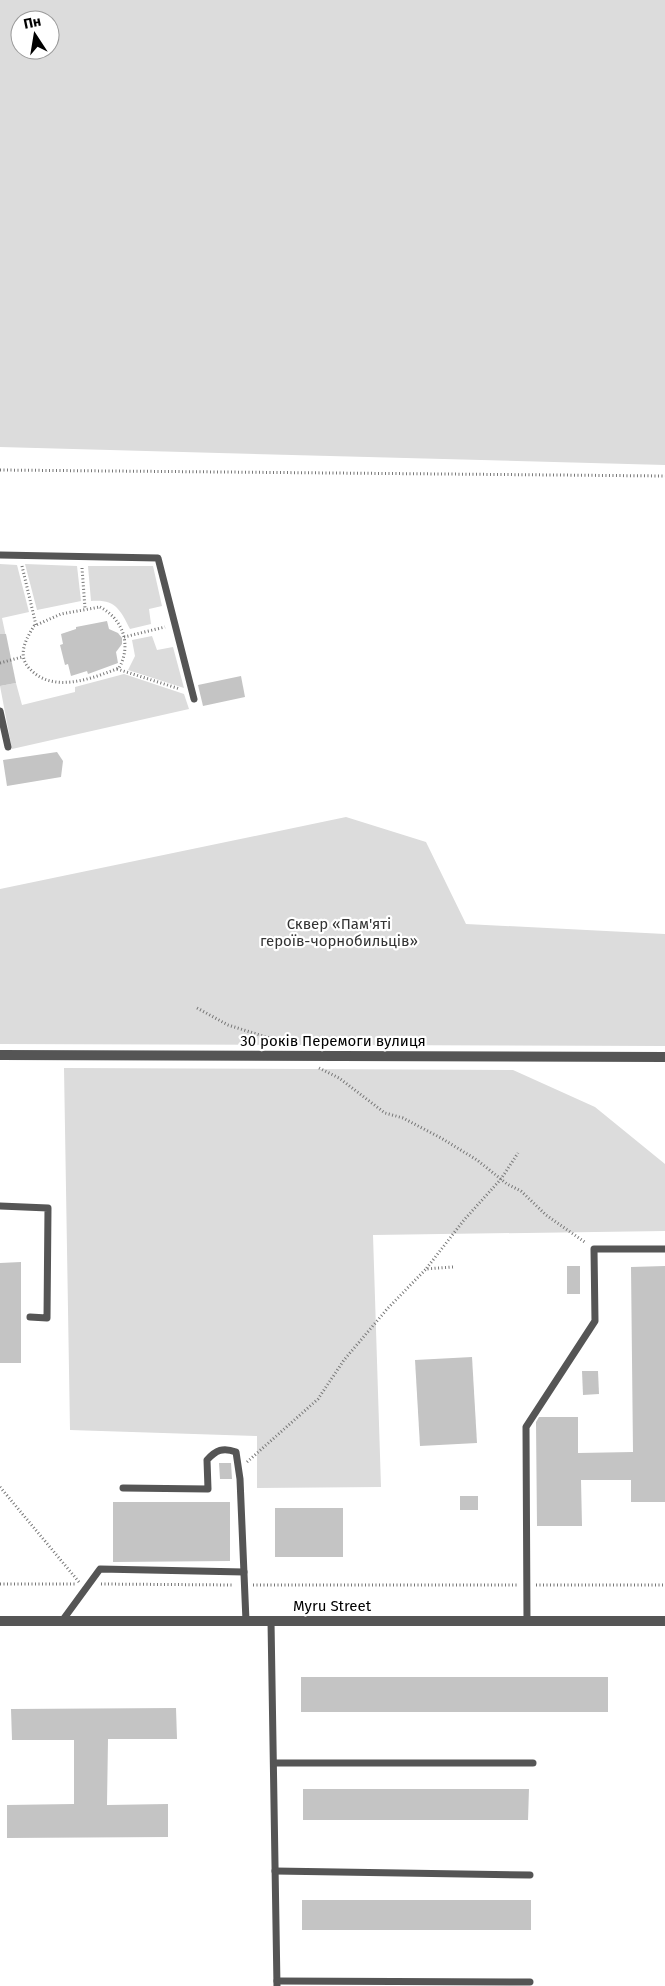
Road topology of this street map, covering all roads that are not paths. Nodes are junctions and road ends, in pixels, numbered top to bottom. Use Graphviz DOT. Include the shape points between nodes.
graph roads {
  1 [pos="0,555"];
  2 [pos="193,696"];
  3 [pos="0,711"];
  4 [pos="8,747"];
  5 [pos="0,1055"];
  6 [pos="665,1057"];
  7 [pos="0,1206"];
  8 [pos="665,1249"];
  9 [pos="30,1317"];
  10 [pos="123,1488"];
  11 [pos="244,1572"];
  12 [pos="0,1621"];
  13 [pos="62,1621"];
  14 [pos="246,1621"];
  15 [pos="271,1621"];
  16 [pos="527,1621"];
  17 [pos="665,1621"];
  18 [pos="274,1763"];
  19 [pos="533,1763"];
  20 [pos="275,1871"];
  21 [pos="530,1875"];
  22 [pos="530,1982"];
  23 [pos="277,1983"];
  1 -- 2 [label="lane" via="158,558"];
  3 -- 4 [label="lane"];
  5 -- 6 [label="street, 30 років Перемоги вулиця"];
  7 -- 9 [label="lane" via="48,1208 47,1318"];
  8 -- 16 [label="lane" via="594,1250 595,1321 526,1427"];
  10 -- 11 [label="lane" via="208,1489 207,1460 214,1452 226,1448 236,1452"];
  11 -- 13 [label="lane" via="100,1569"];
  11 -- 14 [label="lane"];
  12 -- 13 [label="street, Myru Street"];
  13 -- 14 [label="street, Myru Street"];
  14 -- 15 [label="street, Myru Street"];
  15 -- 16 [label="street, Myru Street"];
  15 -- 18 [label="lane"];
  16 -- 17 [label="street, Myru Street"];
  18 -- 19 [label="lane"];
  18 -- 20 [label="lane"];
  20 -- 21 [label="lane"];
  20 -- 23 [label="lane"];
  22 -- 23 [label="lane"];
}
